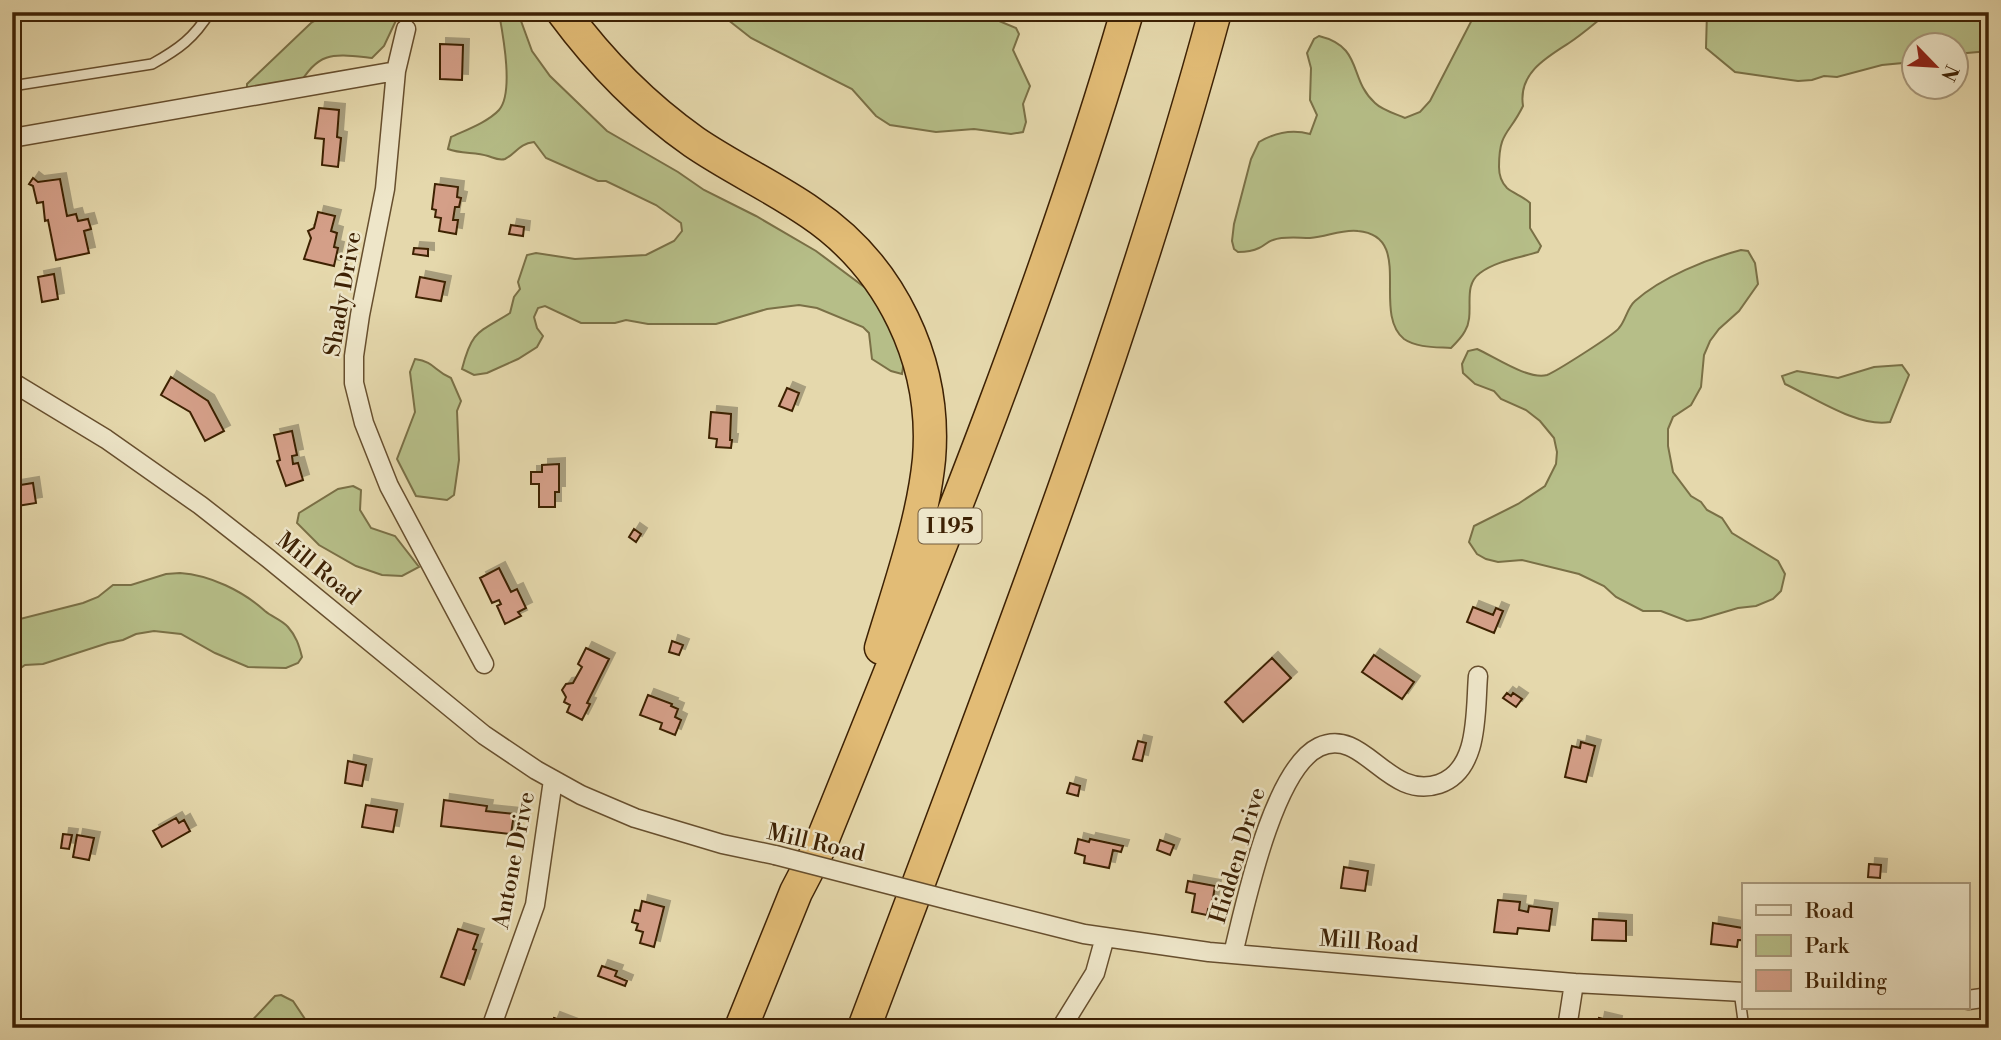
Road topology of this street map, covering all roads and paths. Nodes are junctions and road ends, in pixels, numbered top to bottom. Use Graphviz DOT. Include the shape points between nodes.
graph roads {
  1 [pos="210,12"];
  2 [pos="563,12"];
  3 [pos="1127,12"];
  4 [pos="1215,12"];
  5 [pos="406,29"];
  6 [pos="396,71"];
  7 [pos="12,86"];
  8 [pos="12,138"];
  9 [pos="12,382"];
  10 [pos="484,664"];
  11 [pos="1478,676"];
  12 [pos="553,780"];
  13 [pos="820,846"];
  14 [pos="1105,937"];
  15 [pos="1233,954"];
  16 [pos="1574,983"];
  17 [pos="1741,991"];
  18 [pos="1989,997"];
  19 [pos="1969,1000"];
  20 [pos="1742,1009"];
  21 [pos="491,1028"];
  22 [pos="741,1028"];
  23 [pos="864,1028"];
  24 [pos="1061,1028"];
  25 [pos="1567,1028"];
  26 [pos="1744,1028"];
  1 -- 7 [label="lane" via="197,33 152,64"];
  2 -- 13 [label="highway" via="593,51 649,107 695,142 810,212 853,247 900,312 919,361 930,414 925,482"];
  3 -- 13 [label="highway, I 195" via="1071,187 958,506"];
  4 -- 23 [label="highway" via="1077,455"];
  5 -- 6 [label="street, Shady Drive"];
  6 -- 8 [label="street"];
  6 -- 10 [label="street, Shady Drive" via="385,188 360,315 354,383 389,486"];
  9 -- 12 [label="street, Mill Road" via="76,419 189,498 484,735"];
  11 -- 15 [label="street, Hidden Drive" via="1470,750 1460,769 1443,782 1425,787 1402,783 1356,749 1334,743 1322,745 1303,759 1270,819"];
  12 -- 14 [label="street, Mill Road, bridge" via="635,818 722,844"];
  12 -- 21 [label="street, Antone Drive" via="535,905"];
  13 -- 22 [label="highway, I 195" via="796,892"];
  14 -- 15 [label="street, Mill Road"];
  14 -- 24 [label="street" via="1095,972"];
  15 -- 16 [label="street, Mill Road"];
  16 -- 17 [label="street, Mill Road"];
  16 -- 25 [label="street"];
  18 -- 19 [label="street"];
  20 -- 26 [label="lane"];
}
